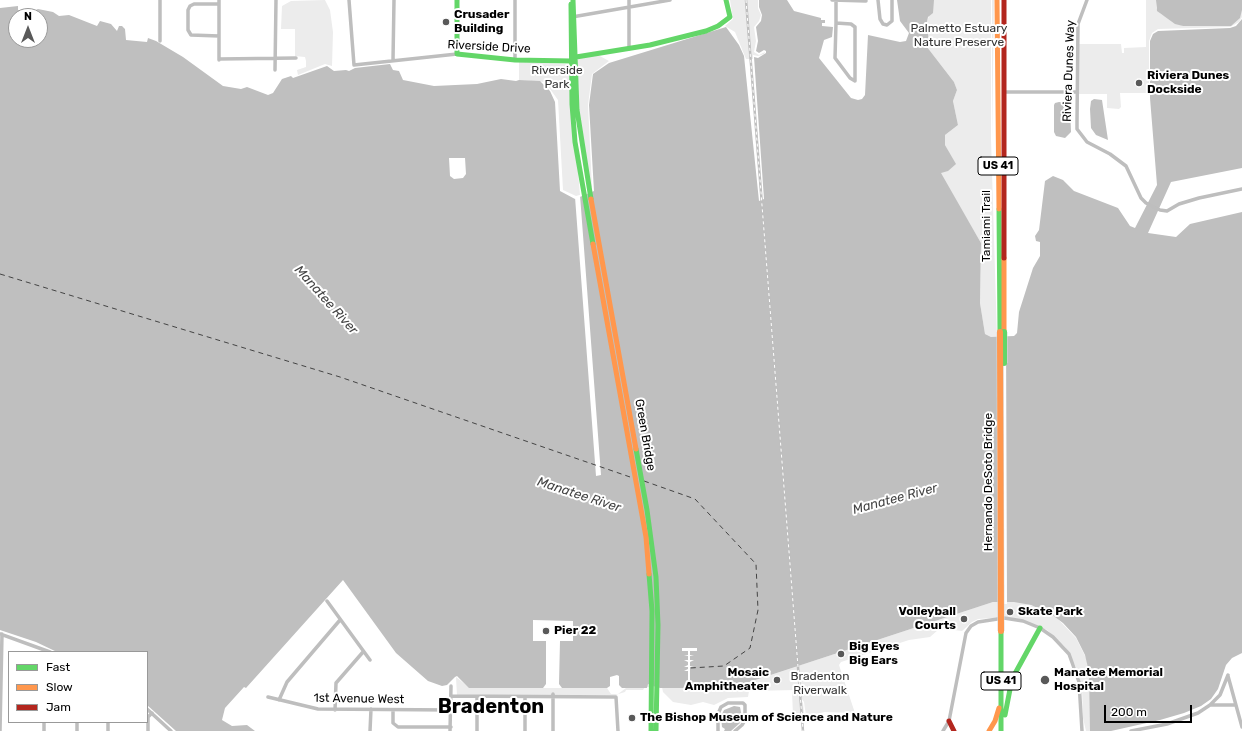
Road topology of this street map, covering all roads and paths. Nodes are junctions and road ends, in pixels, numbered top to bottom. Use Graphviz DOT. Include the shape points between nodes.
graph roads {
  1 [pos="160,0"];
  2 [pos="276,0"];
  3 [pos="349,0"];
  4 [pos="394,0"];
  5 [pos="457,0"];
  6 [pos="515,0"];
  7 [pos="572,0"];
  8 [pos="629,0"];
  9 [pos="670,0"];
  10 [pos="726,0"];
  11 [pos="834,0"];
  12 [pos="878,0"];
  13 [pos="892,0"];
  14 [pos="997,0"];
  15 [pos="1004,0"];
  16 [pos="1087,0"];
  17 [pos="866,1"];
  18 [pos="219,2"];
  19 [pos="629,8"];
  20 [pos="573,16"];
  21 [pos="836,23"];
  22 [pos="219,36"];
  23 [pos="160,41"];
  24 [pos="629,49"];
  25 [pos="456,54"];
  26 [pos="296,58"];
  27 [pos="573,59"];
  28 [pos="275,60"];
  29 [pos="393,60"];
  30 [pos="515,60"];
  31 [pos="275,70"];
  32 [pos="856,72"];
  33 [pos="847,75"];
  34 [pos="1004,92"];
  35 [pos="1077,92"];
  36 [pos="1001,185"];
  37 [pos="586,186"];
  38 [pos="1242,189"];
  39 [pos="1002,332"];
  40 [pos="327,601"];
  41 [pos="340,620"];
  42 [pos="1040,628"];
  43 [pos="1003,631"];
  44 [pos="1,634"];
  45 [pos="45,651"];
  46 [pos="363,652"];
  47 [pos="370,660"];
  48 [pos="452,686"];
  49 [pos="654,690"];
  50 [pos="1,695"];
  51 [pos="553,695"];
  52 [pos="451,696"];
  53 [pos="477,696"];
  54 [pos="268,697"];
  55 [pos="526,697"];
  56 [pos="279,700"];
  57 [pos="1001,701"];
  58 [pos="1210,705"];
  59 [pos="1236,705"];
  60 [pos="148,710"];
  61 [pos="335,710"];
  62 [pos="371,710"];
  63 [pos="393,710"];
  64 [pos="451,710"];
  65 [pos="152,713"];
  66 [pos="1005,715"];
  67 [pos="949,721"];
  68 [pos="1155,726"];
  69 [pos="1242,727"];
  70 [pos="450,729"];
  71 [pos="0,731"];
  72 [pos="148,731"];
  73 [pos="171,731"];
  74 [pos="370,731"];
  75 [pos="477,731"];
  76 [pos="525,731"];
  77 [pos="553,731"];
  78 [pos="618,731"];
  79 [pos="651,731"];
  80 [pos="656,731"];
  81 [pos="718,731"];
  82 [pos="735,731"];
  83 [pos="943,731"];
  84 [pos="954,731"];
  85 [pos="989,731"];
  86 [pos="1001,731"];
  87 [pos="1005,731"];
  88 [pos="1082,731"];
  89 [pos="1131,731"];
  90 [pos="1155,731"];
  1 -- 23 [label="street"];
  2 -- 28 [label="street"];
  3 -- 29 [label="street, Riverside Drive" via="354,65"];
  4 -- 29 [label="street"];
  5 -- 25 [label="main road"];
  6 -- 30 [label="street"];
  7 -- 20 [label="main road"];
  8 -- 19 [label="street"];
  9 -- 19 [label="street"];
  10 -- 24 [label="main road, Riverside Drive" via="730,16 715,28"];
  11 -- 17 [label="street"];
  11 -- 21 [label="street"];
  12 -- 13 [label="street" via="880,19 887,25 892,21"];
  14 -- 36 [label="main road, Tamiami Trail / US 41"];
  15 -- 34 [label="main road, Tamiami Trail / US 41"];
  16 -- 35 [label="street, Riviera Dunes Way" via="1078,24"];
  18 -- 22 [label="street"];
  18 -- 22 [label="street" via="194,4 188,10 190,35"];
  19 -- 20 [label="street"];
  19 -- 24 [label="street"];
  20 -- 27 [label="main road"];
  20 -- 27 [label="main road" via="570,31"];
  21 -- 32 [label="street" via="851,24 855,27"];
  21 -- 33 [label="street" via="835,58"];
  22 -- 28 [label="street" via="219,60"];
  24 -- 27 [label="main road, Riverside Drive"];
  25 -- 29 [label="street, Riverside Drive"];
  25 -- 30 [label="main road, Riverside Drive"];
  26 -- 28 [label="street"];
  27 -- 30 [label="main road, Riverside Drive"];
  27 -- 37 [label="main road"];
  27 -- 37 [label="main road" via="574,128"];
  28 -- 31 [label="street"];
  32 -- 33 [label="street"];
  32 -- 33 [label="street" via="855,82"];
  34 -- 35 [label="street"];
  34 -- 36 [label="main road, Tamiami Trail / US 41"];
  35 -- 38 [label="street, Riviera Dunes Way" via="1077,130 1087,142 1126,166 1141,198 1146,203 1167,211 1199,198"];
  36 -- 39 [label="main road, Tamiami Trail / US 41"];
  37 -- 49 [label="main road, Green Bridge" via="646,537 652,605"];
  39 -- 43 [label="main road, Hernando DeSoto Bridge / US 41, bridge"];
  40 -- 41 [label="street"];
  41 -- 46 [label="street"];
  41 -- 56 [label="street" via="287,682"];
  42 -- 66 [label="main road" via="1012,679"];
  42 -- 67 [label="street" via="1013,619 989,619 971,626 963,643"];
  42 -- 88 [label="street" via="1059,642 1075,667 1080,687"];
  43 -- 57 [label="main road, US 41"];
  43 -- 66 [label="main road, US 41"];
  44 -- 45 [label="street"];
  44 -- 50 [label="street"];
  46 -- 47 [label="street"];
  46 -- 61 [label="street" via="336,683"];
  48 -- 52 [label="street"];
  49 -- 79 [label="main road"];
  49 -- 80 [label="main road"];
  50 -- 71 [label="street"];
  51 -- 55 [label="street"];
  51 -- 77 [label="street"];
  51 -- 78 [label="street" via="616,697"];
  52 -- 53 [label="street"];
  52 -- 64 [label="street"];
  53 -- 55 [label="street"];
  53 -- 75 [label="street"];
  54 -- 56 [label="street, 1st Avenue West"];
  55 -- 76 [label="street"];
  56 -- 61 [label="street, 1st Avenue West" via="313,709"];
  57 -- 85 [label="main road"];
  57 -- 86 [label="main road, US 41"];
  58 -- 59 [label="street"];
  58 -- 59 [label="street" via="1222,691 1228,675"];
  58 -- 68 [label="street" via="1184,719"];
  59 -- 69 [label="street"];
  60 -- 65 [label="street"];
  61 -- 62 [label="street, 1st Avenue West"];
  62 -- 63 [label="street, 1st Avenue West"];
  62 -- 74 [label="street"];
  63 -- 64 [label="street, 1st Avenue West"];
  63 -- 70 [label="street" via="395,726"];
  64 -- 70 [label="street"];
  65 -- 72 [label="street" via="148,717"];
  65 -- 73 [label="street"];
  66 -- 87 [label="main road, US 41"];
  67 -- 83 [label="street"];
  67 -- 84 [label="main road"];
  68 -- 89 [label="street"];
  68 -- 90 [label="street"];
  81 -- 82 [label="street" via="718,714 722,707 728,703 743,703 745,720"];
}
